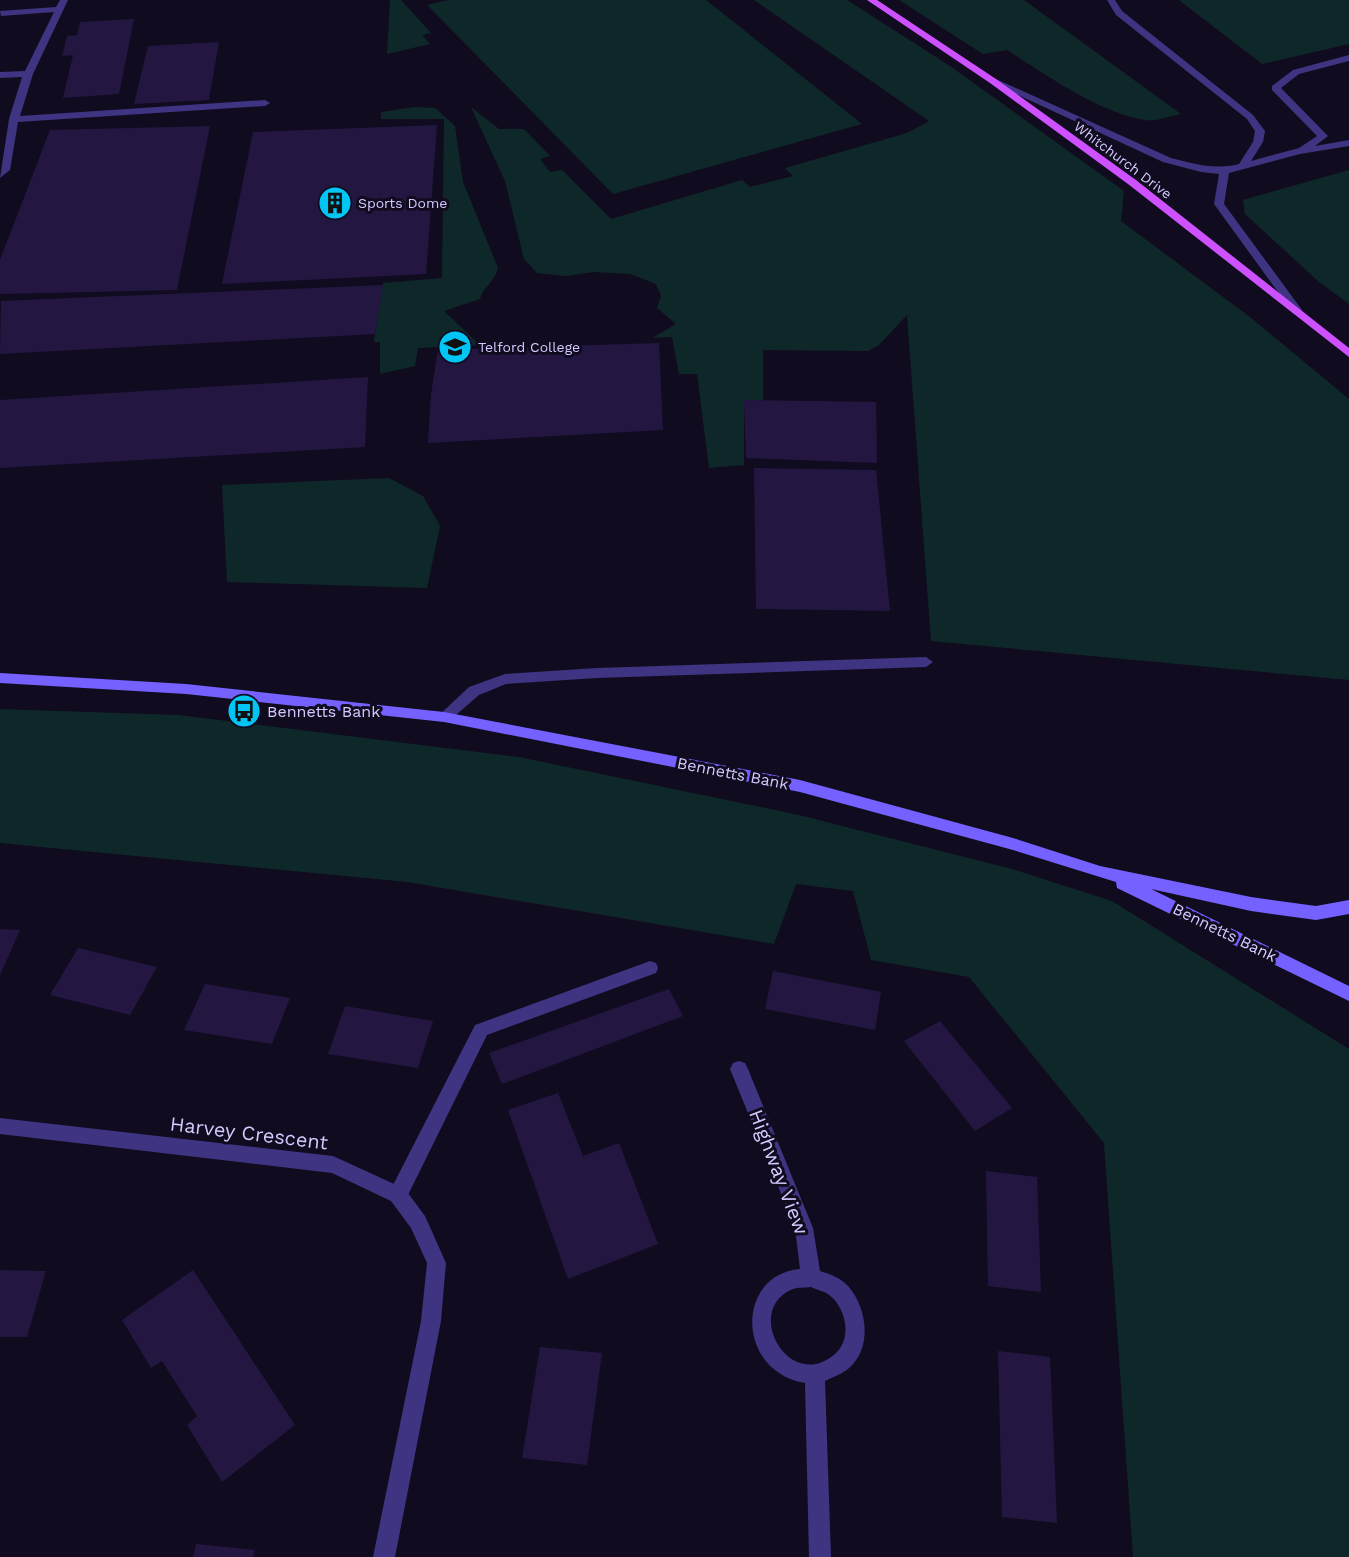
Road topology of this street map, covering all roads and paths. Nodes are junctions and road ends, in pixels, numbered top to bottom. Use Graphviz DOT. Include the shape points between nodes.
graph roads {
  1 [pos="871,0"];
  2 [pos="1111,0"];
  3 [pos="62,4"];
  4 [pos="1,13"];
  5 [pos="1349,58"];
  6 [pos="28,74"];
  7 [pos="0,75"];
  8 [pos="993,81"];
  9 [pos="265,103"];
  10 [pos="14,119"];
  11 [pos="1349,143"];
  12 [pos="1299,151"];
  13 [pos="1243,166"];
  14 [pos="1224,171"];
  15 [pos="0,175"];
  16 [pos="1298,312"];
  17 [pos="1349,354"];
  18 [pos="926,662"];
  19 [pos="0,678"];
  20 [pos="444,717"];
  21 [pos="1100,872"];
  22 [pos="1349,907"];
  23 [pos="650,968"];
  24 [pos="1349,994"];
  25 [pos="739,1069"];
  26 [pos="0,1126"];
  27 [pos="398,1195"];
  28 [pos="811,1278"];
  29 [pos="814,1375"];
  30 [pos="384,1557"];
  31 [pos="820,1557"];
  1 -- 8 [label="main road, Whitchurch Drive"];
  2 -- 13 [label="street" via="1119,13 1250,117 1260,131 1258,142"];
  3 -- 4 [label="street"];
  3 -- 6 [label="street"];
  5 -- 12 [label="street" via="1296,72 1275,88 1323,136"];
  6 -- 7 [label="street"];
  6 -- 10 [label="street"];
  8 -- 14 [label="street" via="1167,160"];
  8 -- 16 [label="main road, Whitchurch Drive" via="1132,182"];
  9 -- 10 [label="street"];
  10 -- 15 [label="street"];
  11 -- 12 [label="street"];
  12 -- 13 [label="street"];
  13 -- 14 [label="street"];
  14 -- 16 [label="street" via="1219,204"];
  16 -- 17 [label="main road, Whitchurch Drive"];
  18 -- 20 [label="street" via="505,679 474,691"];
  19 -- 20 [label="main road, Bennetts Bank" via="186,689"];
  20 -- 21 [label="main road, Bennetts Bank" via="800,786"];
  21 -- 22 [label="main road, Bennetts Bank" via="1305,912"];
  21 -- 24 [label="main road, Bennetts Bank"];
  23 -- 27 [label="street" via="480,1030"];
  25 -- 28 [label="street, Highway View" via="804,1228"];
  26 -- 27 [label="street, Harvey Crescent" via="333,1166"];
  27 -- 30 [label="street, Harvey Crescent" via="418,1222 436,1263 430,1321"];
  28 -- 29 [label="street" via="834,1286 855,1314 855,1341 842,1363"];
  28 -- 29 [label="street" via="789,1280 771,1293 761,1310 760,1328 765,1346 784,1368"];
  29 -- 31 [label="street"];
}
